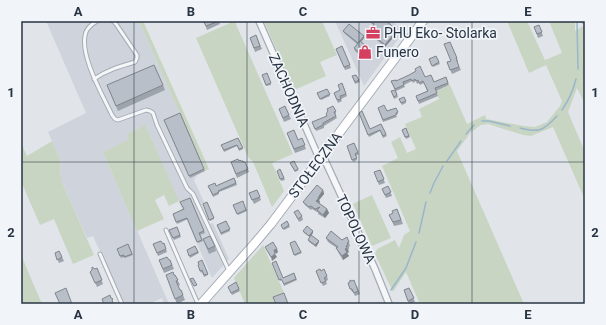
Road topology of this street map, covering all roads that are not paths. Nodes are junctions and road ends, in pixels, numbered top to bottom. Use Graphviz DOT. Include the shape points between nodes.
graph roads {
  1 [pos="97,21"];
  2 [pos="113,21"];
  3 [pos="260,21"];
  4 [pos="423,21"];
  5 [pos="94,79"];
  6 [pos="321,156"];
  7 [pos="166,230"];
  8 [pos="100,254"];
  9 [pos="230,272"];
  10 [pos="122,304"];
  11 [pos="200,304"];
  12 [pos="389,304"];
  1 -- 5 [label="lane" via="88,27 84,38 86,57"];
  2 -- 5 [label="lane" via="137,58 135,62 110,70"];
  3 -- 6 [label="street, ZACHODNIA"];
  4 -- 6 [label="main road, STOŁECZNA"];
  5 -- 9 [label="lane" via="115,119 121,120 146,110 153,113 187,188 193,194"];
  6 -- 9 [label="main road, STOŁECZNA" via="271,224"];
  6 -- 12 [label="street, TOPOLOWA"];
  7 -- 11 [label="lane"];
  8 -- 10 [label="lane"];
  9 -- 11 [label="main road, STOŁECZNA"];
}
